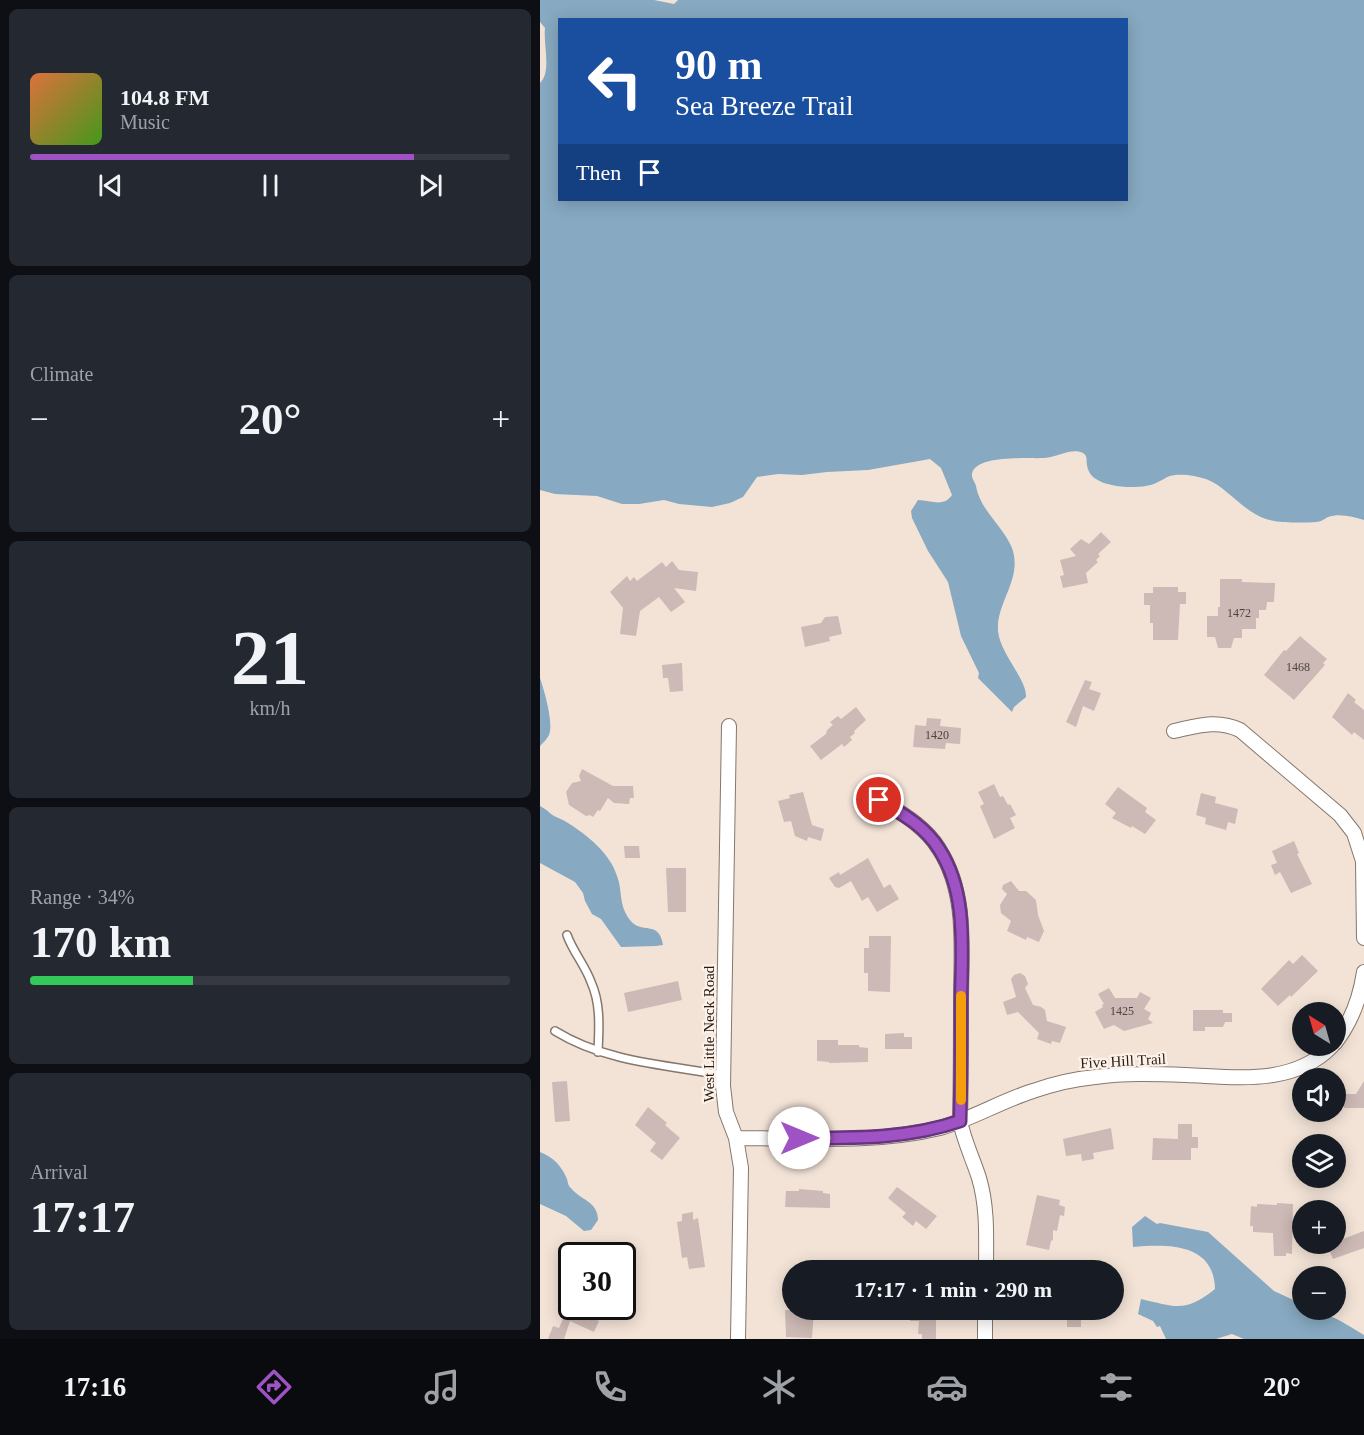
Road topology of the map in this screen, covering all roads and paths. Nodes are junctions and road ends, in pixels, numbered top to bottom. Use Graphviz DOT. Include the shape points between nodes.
graph roads {
  1 [pos="729,726"];
  2 [pos="1174,731"];
  3 [pos="879,800"];
  4 [pos="567,936"];
  5 [pos="1364,938"];
  6 [pos="1364,972"];
  7 [pos="1346,1027"];
  8 [pos="555,1030"];
  9 [pos="598,1052"];
  10 [pos="1320,1056"];
  11 [pos="723,1075"];
  12 [pos="960,1121"];
  13 [pos="736,1137"];
  14 [pos="986,1260"];
  15 [pos="985,1320"];
  16 [pos="738,1339"];
  17 [pos="985,1339"];
  1 -- 11 [label="street, West Little Neck Road"];
  2 -- 5 [label="street" via="1216,723 1240,730 1340,815 1354,833 1363,861"];
  3 -- 12 [label="street" via="927,833 947,862 954,883 961,924"];
  4 -- 9 [label="lane" via="597,999"];
  6 -- 7 [label="street, Five Hill Trail" via="1361,992"];
  8 -- 9 [label="lane"];
  9 -- 11 [label="lane"];
  10 -- 12 [label="street, Five Hill Trail" via="1302,1067 1271,1076 1140,1075 1066,1082 1032,1091"];
  11 -- 13 [label="street, West Little Neck Road" via="723,1098"];
  12 -- 13 [label="street, Five Hill Trail" via="891,1137"];
  12 -- 14 [label="street" via="980,1179"];
  13 -- 16 [label="street, West Little Neck Road" via="741,1168"];
  15 -- 17 [label="street"];
}
